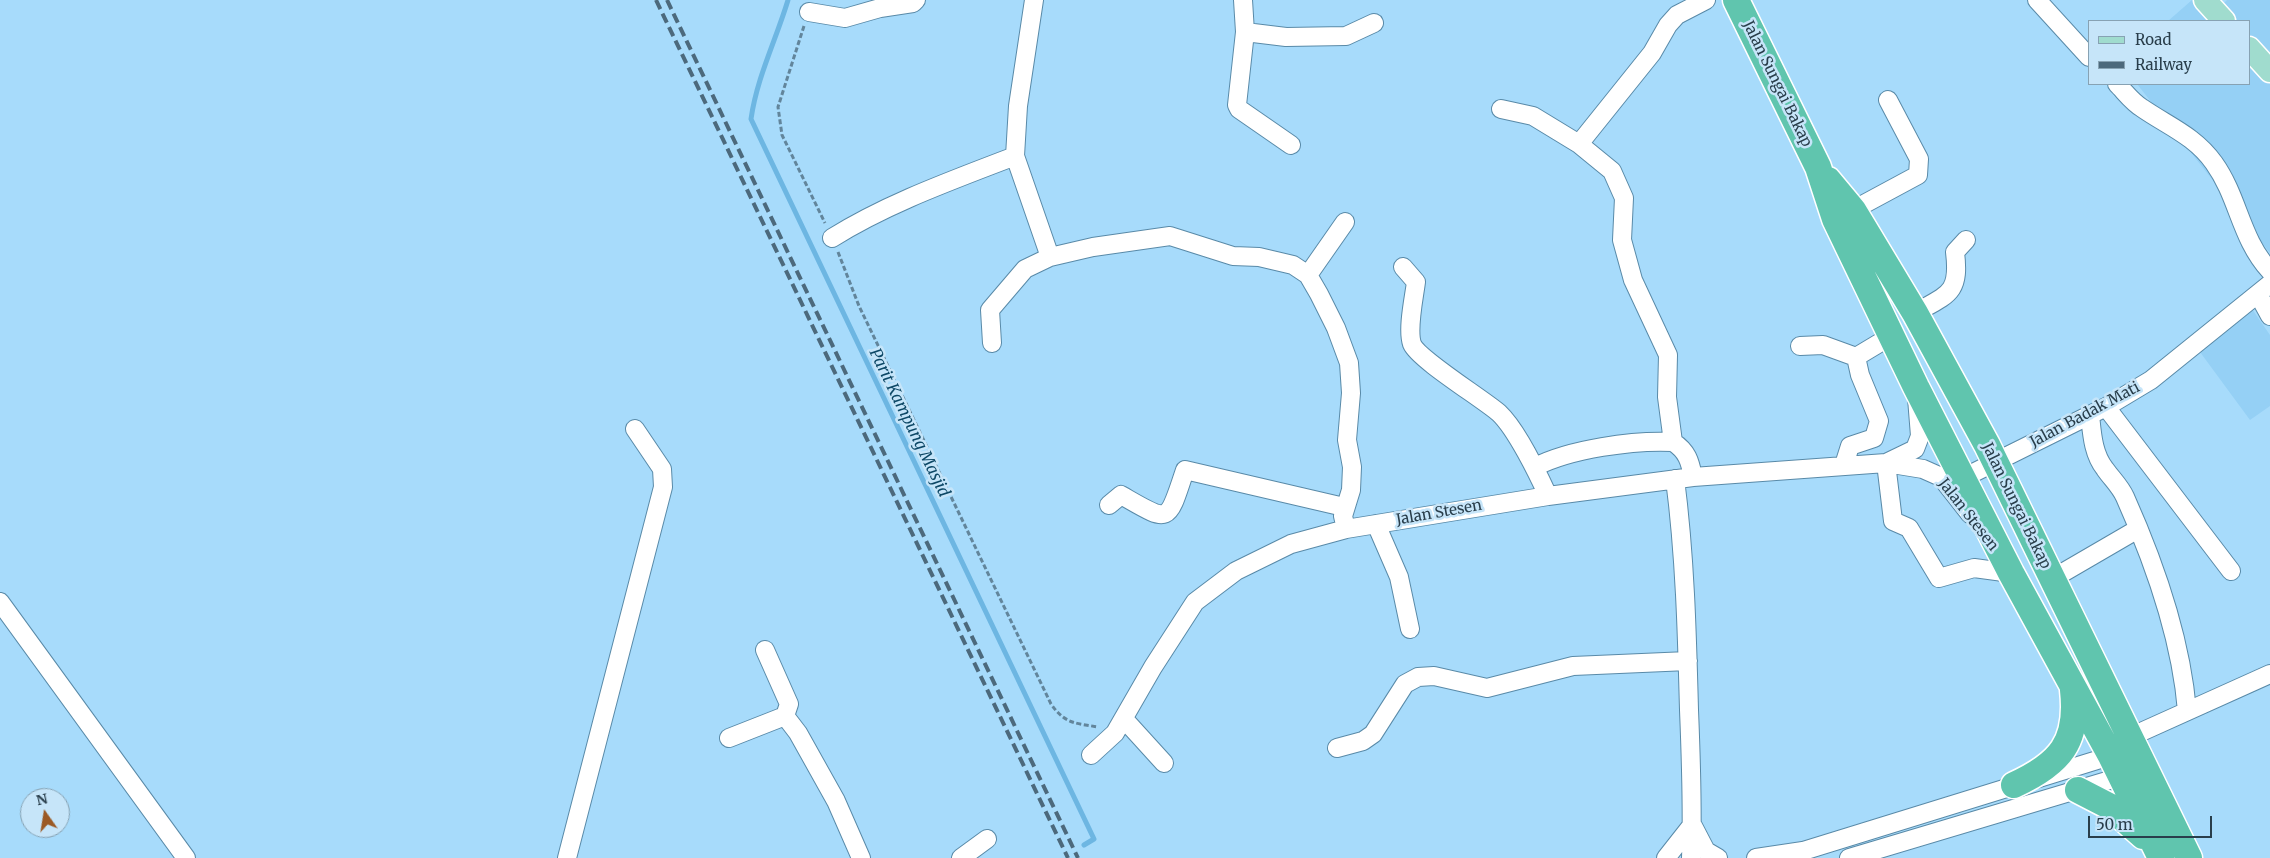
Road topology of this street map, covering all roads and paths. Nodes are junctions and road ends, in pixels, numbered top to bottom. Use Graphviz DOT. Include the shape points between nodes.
graph roads {
  1 [pos="916,0"];
  2 [pos="1034,0"];
  3 [pos="1243,0"];
  4 [pos="1706,0"];
  5 [pos="1736,0"];
  6 [pos="2037,0"];
  7 [pos="2205,0"];
  8 [pos="808,12"];
  9 [pos="2223,20"];
  10 [pos="1374,24"];
  11 [pos="1245,32"];
  12 [pos="2250,49"];
  13 [pos="2088,56"];
  14 [pos="2270,71"];
  15 [pos="2118,85"];
  16 [pos="1888,100"];
  17 [pos="1500,109"];
  18 [pos="1579,144"];
  19 [pos="1291,145"];
  20 [pos="1015,156"];
  21 [pos="1345,222"];
  22 [pos="1854,226"];
  23 [pos="832,238"];
  24 [pos="1966,240"];
  25 [pos="1050,257"];
  26 [pos="1403,268"];
  27 [pos="2270,271"];
  28 [pos="1308,275"];
  29 [pos="2264,289"];
  30 [pos="1915,312"];
  31 [pos="2270,316"];
  32 [pos="1891,336"];
  33 [pos="992,343"];
  34 [pos="1800,346"];
  35 [pos="1856,357"];
  36 [pos="1916,386"];
  37 [pos="2106,407"];
  38 [pos="2090,415"];
  39 [pos="635,429"];
  40 [pos="1672,442"];
  41 [pos="1994,462"];
  42 [pos="1886,463"];
  43 [pos="1844,466"];
  44 [pos="1535,467"];
  45 [pos="1693,477"];
  46 [pos="1963,478"];
  47 [pos="1675,479"];
  48 [pos="1548,496"];
  49 [pos="1109,505"];
  50 [pos="1344,507"];
  51 [pos="1376,524"];
  52 [pos="2138,529"];
  53 [pos="1346,530"];
  54 [pos="2231,571"];
  55 [pos="2012,573"];
  56 [pos="2052,580"];
  57 [pos="0,602"];
  58 [pos="1410,629"];
  59 [pos="765,650"];
  60 [pos="1688,661"];
  61 [pos="2270,674"];
  62 [pos="2072,686"];
  63 [pos="2188,711"];
  64 [pos="785,716"];
  65 [pos="1119,726"];
  66 [pos="729,738"];
  67 [pos="1337,748"];
  68 [pos="1091,755"];
  69 [pos="2128,757"];
  70 [pos="1164,763"];
  71 [pos="2014,785"];
  72 [pos="2078,790"];
  73 [pos="1692,825"];
  74 [pos="987,839"];
  75 [pos="2160,857"];
  76 [pos="186,858"];
  77 [pos="568,858"];
  78 [pos="861,858"];
  79 [pos="962,858"];
  80 [pos="1666,858"];
  81 [pos="1691,858"];
  82 [pos="1718,858"];
  83 [pos="1756,858"];
  84 [pos="1849,858"];
  85 [pos="2189,858"];
  1 -- 8 [label="street" via="845,18"];
  2 -- 20 [label="street" via="1018,106"];
  3 -- 11 [label="street"];
  4 -- 18 [label="street" via="1677,15 1668,25 1652,52"];
  5 -- 22 [label="highway, Jalan Sungai Bakap" via="1818,167"];
  6 -- 13 [label="street"];
  7 -- 9 [label="main road"];
  8 -- 23 [label="path" via="778,107 779,121 782,135"];
  10 -- 11 [label="street" via="1346,36"];
  11 -- 19 [label="street" via="1237,106"];
  12 -- 14 [label="main road"];
  15 -- 27 [label="street" via="2140,107 2193,139 2215,163 2249,243"];
  16 -- 22 [label="street" via="1919,159 1918,175"];
  17 -- 18 [label="street" via="1533,116"];
  18 -- 40 [label="street" via="1612,172 1624,198 1622,240 1633,280 1668,356 1667,397"];
  20 -- 23 [label="street" via="853,225"];
  20 -- 25 [label="street"];
  21 -- 28 [label="street"];
  22 -- 30 [label="highway, Jalan Sungai Bakap" via="1894,277"];
  22 -- 32 [label="highway, Jalan Sungai Bakap" via="1868,287"];
  23 -- 65 [label="path" via="859,306 1051,704 1069,722 1098,727"];
  24 -- 30 [label="street" via="1955,252 1958,274 1954,285 1940,299"];
  25 -- 28 [label="street" via="1170,236 1233,256 1259,257 1293,265"];
  25 -- 33 [label="street" via="1024,270 990,310"];
  26 -- 44 [label="street" via="1416,282 1412,345 1500,414"];
  28 -- 50 [label="street" via="1336,328 1349,363 1351,393 1347,440 1352,467 1351,490"];
  29 -- 31 [label="street"];
  29 -- 37 [label="street, Jalan Badak Mati" via="2151,380"];
  30 -- 41 [label="highway, Jalan Sungai Bakap"];
  32 -- 35 [label="street"];
  32 -- 36 [label="highway, Jalan Sungai Bakap"];
  34 -- 35 [label="street" via="1823,345"];
  35 -- 43 [label="street" via="1879,421 1874,438 1850,446"];
  36 -- 42 [label="street, Jalan Stesen" via="1920,436 1915,449"];
  36 -- 46 [label="highway, Jalan Sungai Bakap"];
  37 -- 38 [label="street, Jalan Badak Mati"];
  37 -- 54 [label="street"];
  38 -- 41 [label="street, Jalan Badak Mati"];
  38 -- 52 [label="street" via="2092,441 2098,458 2124,495"];
  39 -- 77 [label="street" via="662,469 662,487"];
  40 -- 44 [label="street" via="1581,450"];
  40 -- 45 [label="street" via="1683,448 1690,459"];
  41 -- 46 [label="street, Jalan Badak Mati"];
  41 -- 56 [label="highway, Jalan Sungai Bakap"];
  42 -- 43 [label="street, Jalan Stesen"];
  42 -- 55 [label="street, Jalan Stesen" via="1923,469 1941,476"];
  42 -- 55 [label="street" via="1893,521 1909,528 1939,578 1974,568"];
  43 -- 45 [label="street, Jalan Stesen"];
  44 -- 48 [label="street"];
  45 -- 47 [label="street, Jalan Stesen"];
  46 -- 55 [label="highway, Jalan Sungai Bakap"];
  47 -- 48 [label="street, Jalan Stesen"];
  47 -- 60 [label="street"];
  48 -- 51 [label="street, Jalan Stesen"];
  49 -- 50 [label="street" via="1120,495 1157,516 1165,515 1173,506 1185,470"];
  50 -- 53 [label="street"];
  51 -- 53 [label="street, Jalan Stesen"];
  51 -- 58 [label="street" via="1399,577"];
  52 -- 56 [label="street"];
  52 -- 63 [label="street" via="2178,648"];
  53 -- 65 [label="street, Jalan Stesen" via="1291,544 1236,571 1195,602"];
  55 -- 62 [label="highway, Jalan Sungai Bakap"];
  56 -- 69 [label="highway, Jalan Sungai Bakap"];
  57 -- 76 [label="street"];
  59 -- 64 [label="street" via="789,704"];
  60 -- 67 [label="street" via="1572,666 1487,688 1434,676 1418,677 1405,684 1373,734"];
  60 -- 73 [label="street"];
  61 -- 63 [label="street"];
  62 -- 69 [label="highway, Jalan Sungai Bakap"];
  62 -- 71 [label="highway" via="2073,730 2064,749 2051,765"];
  63 -- 69 [label="street"];
  64 -- 66 [label="street"];
  64 -- 78 [label="street" via="798,732 836,801"];
  65 -- 68 [label="street, Jalan Stesen"];
  65 -- 70 [label="street"];
  69 -- 71 [label="street"];
  69 -- 72 [label="street"];
  69 -- 75 [label="highway, Jalan Sungai Bakap"];
  69 -- 85 [label="highway, Jalan Sungai Bakap"];
  71 -- 83 [label="street" via="1802,851"];
  72 -- 75 [label="highway" via="2137,828"];
  72 -- 84 [label="street"];
  73 -- 80 [label="street"];
  73 -- 81 [label="street"];
  73 -- 82 [label="street" via="1706,851"];
  74 -- 79 [label="street"];
}
